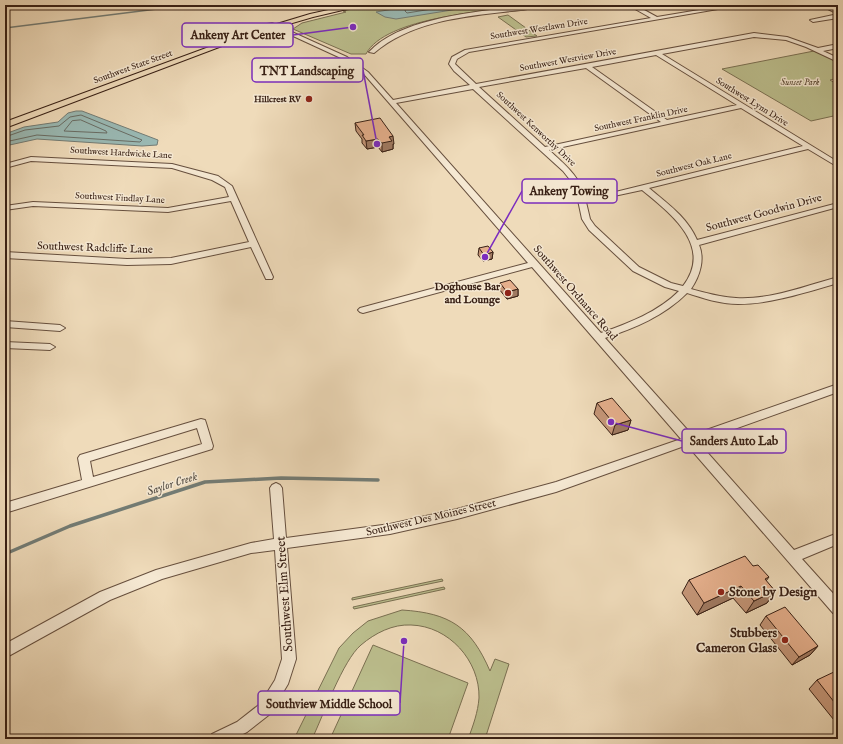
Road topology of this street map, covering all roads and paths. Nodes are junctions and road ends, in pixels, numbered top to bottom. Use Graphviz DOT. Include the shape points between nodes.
graph roads {
  1 [pos="344,5"];
  2 [pos="361,5"];
  3 [pos="539,5"];
  4 [pos="631,5"];
  5 [pos="738,5"];
  6 [pos="823,5"];
  7 [pos="838,12"];
  8 [pos="838,16"];
  9 [pos="656,19"];
  10 [pos="813,20"];
  11 [pos="272,25"];
  12 [pos="838,46"];
  13 [pos="818,50"];
  14 [pos="372,52"];
  15 [pos="657,53"];
  16 [pos="838,60"];
  17 [pos="587,66"];
  18 [pos="456,70"];
  19 [pos="475,87"];
  20 [pos="390,102"];
  21 [pos="742,106"];
  22 [pos="5,117"];
  23 [pos="667,122"];
  24 [pos="5,125"];
  25 [pos="808,147"];
  26 [pos="544,149"];
  27 [pos="838,165"];
  28 [pos="5,166"];
  29 [pos="644,187"];
  30 [pos="233,198"];
  31 [pos="583,200"];
  32 [pos="838,205"];
  33 [pos="5,208"];
  34 [pos="696,243"];
  35 [pos="254,244"];
  36 [pos="5,254"];
  37 [pos="534,264"];
  38 [pos="269,277"];
  39 [pos="838,280"];
  40 [pos="684,290"];
  41 [pos="363,310"];
  42 [pos="5,324"];
  43 [pos="60,328"];
  44 [pos="598,338"];
  45 [pos="5,345"];
  46 [pos="50,347"];
  47 [pos="838,388"];
  48 [pos="689,441"];
  49 [pos="88,483"];
  50 [pos="276,488"];
  51 [pos="5,508"];
  52 [pos="838,538"];
  53 [pos="282,544"];
  54 [pos="792,557"];
  55 [pos="838,609"];
  56 [pos="5,651"];
  57 [pos="217,739"];
  1 -- 11 [label="main road, Southwest State Street"];
  2 -- 11 [label="main road, Southwest State Street"];
  3 -- 14 [label="street" via="410,28 389,37"];
  4 -- 9 [label="street"];
  5 -- 9 [label="street, Southwest Westlawn Drive"];
  6 -- 7 [label="street"];
  8 -- 10 [label="street"];
  9 -- 18 [label="street, Southwest Westlawn Drive" via="466,51 452,61"];
  11 -- 20 [label="street, Southwest Ordnance Road" via="353,63 366,73"];
  11 -- 22 [label="main road, Southwest State Street"];
  11 -- 24 [label="main road, Southwest State Street"];
  12 -- 13 [label="street"];
  13 -- 15 [label="street, Southwest Westview Drive" via="765,35"];
  13 -- 16 [label="street, Southwest Westview Drive"];
  15 -- 17 [label="street, Southwest Westview Drive"];
  15 -- 21 [label="street, Southwest Lynn Drive"];
  17 -- 19 [label="street, Southwest Westview Drive"];
  17 -- 23 [label="street"];
  18 -- 19 [label="street, Southwest Kenworthy Drive"];
  19 -- 20 [label="street, Southwest Westview Drive"];
  19 -- 26 [label="street, Southwest Kenworthy Drive"];
  20 -- 37 [label="street, Southwest Ordnance Road"];
  21 -- 23 [label="street, Southwest Franklin Drive"];
  21 -- 25 [label="street, Southwest Lynn Drive"];
  23 -- 26 [label="street, Southwest Franklin Drive"];
  25 -- 27 [label="street, Southwest Lynn Drive"];
  25 -- 29 [label="street, Southwest Oak Lane"];
  26 -- 31 [label="street, Southwest Kenworthy Drive" via="574,178"];
  28 -- 30 [label="street, Southwest Hardwicke Lane" via="37,159 172,166 224,182"];
  29 -- 31 [label="street, Southwest Oak Lane"];
  29 -- 34 [label="street" via="682,221"];
  30 -- 33 [label="street, Southwest Findlay Lane" via="168,210 33,204"];
  30 -- 35 [label="street, Southwest Hardwicke Lane"];
  31 -- 40 [label="street, Southwest Kenworthy Drive" via="586,219 592,228 626,260 650,277"];
  32 -- 34 [label="street, Southwest Goodwin Drive"];
  34 -- 40 [label="street" via="697,268"];
  35 -- 36 [label="street, Southwest Radcliffe Lane" via="170,261 128,262"];
  35 -- 38 [label="street, Southwest Hardwicke Lane"];
  37 -- 41 [label="street"];
  37 -- 44 [label="street, Southwest Ordnance Road"];
  39 -- 40 [label="street, Southwest Kenworthy Drive" via="760,300 714,298"];
  40 -- 44 [label="street" via="658,314"];
  42 -- 43 [label="street"];
  44 -- 48 [label="street, Southwest Ordnance Road"];
  45 -- 46 [label="street"];
  47 -- 48 [label="street, Southwest Des Moines Street"];
  48 -- 53 [label="street, Southwest Des Moines Street" via="556,487 457,514 390,529"];
  48 -- 54 [label="street, Southwest Ordnance Road"];
  49 -- 49 [label="street" via="208,446 201,423 84,458"];
  49 -- 51 [label="street"];
  50 -- 53 [label="street, Southwest Elm Street"];
  52 -- 54 [label="street"];
  53 -- 56 [label="street, Southwest Des Moines Street" via="251,548 154,576 105,596"];
  53 -- 57 [label="street, Southwest Elm Street" via="289,659 281,684 265,709 242,727"];
  54 -- 55 [label="street, Southwest Ordnance Road"];
}
